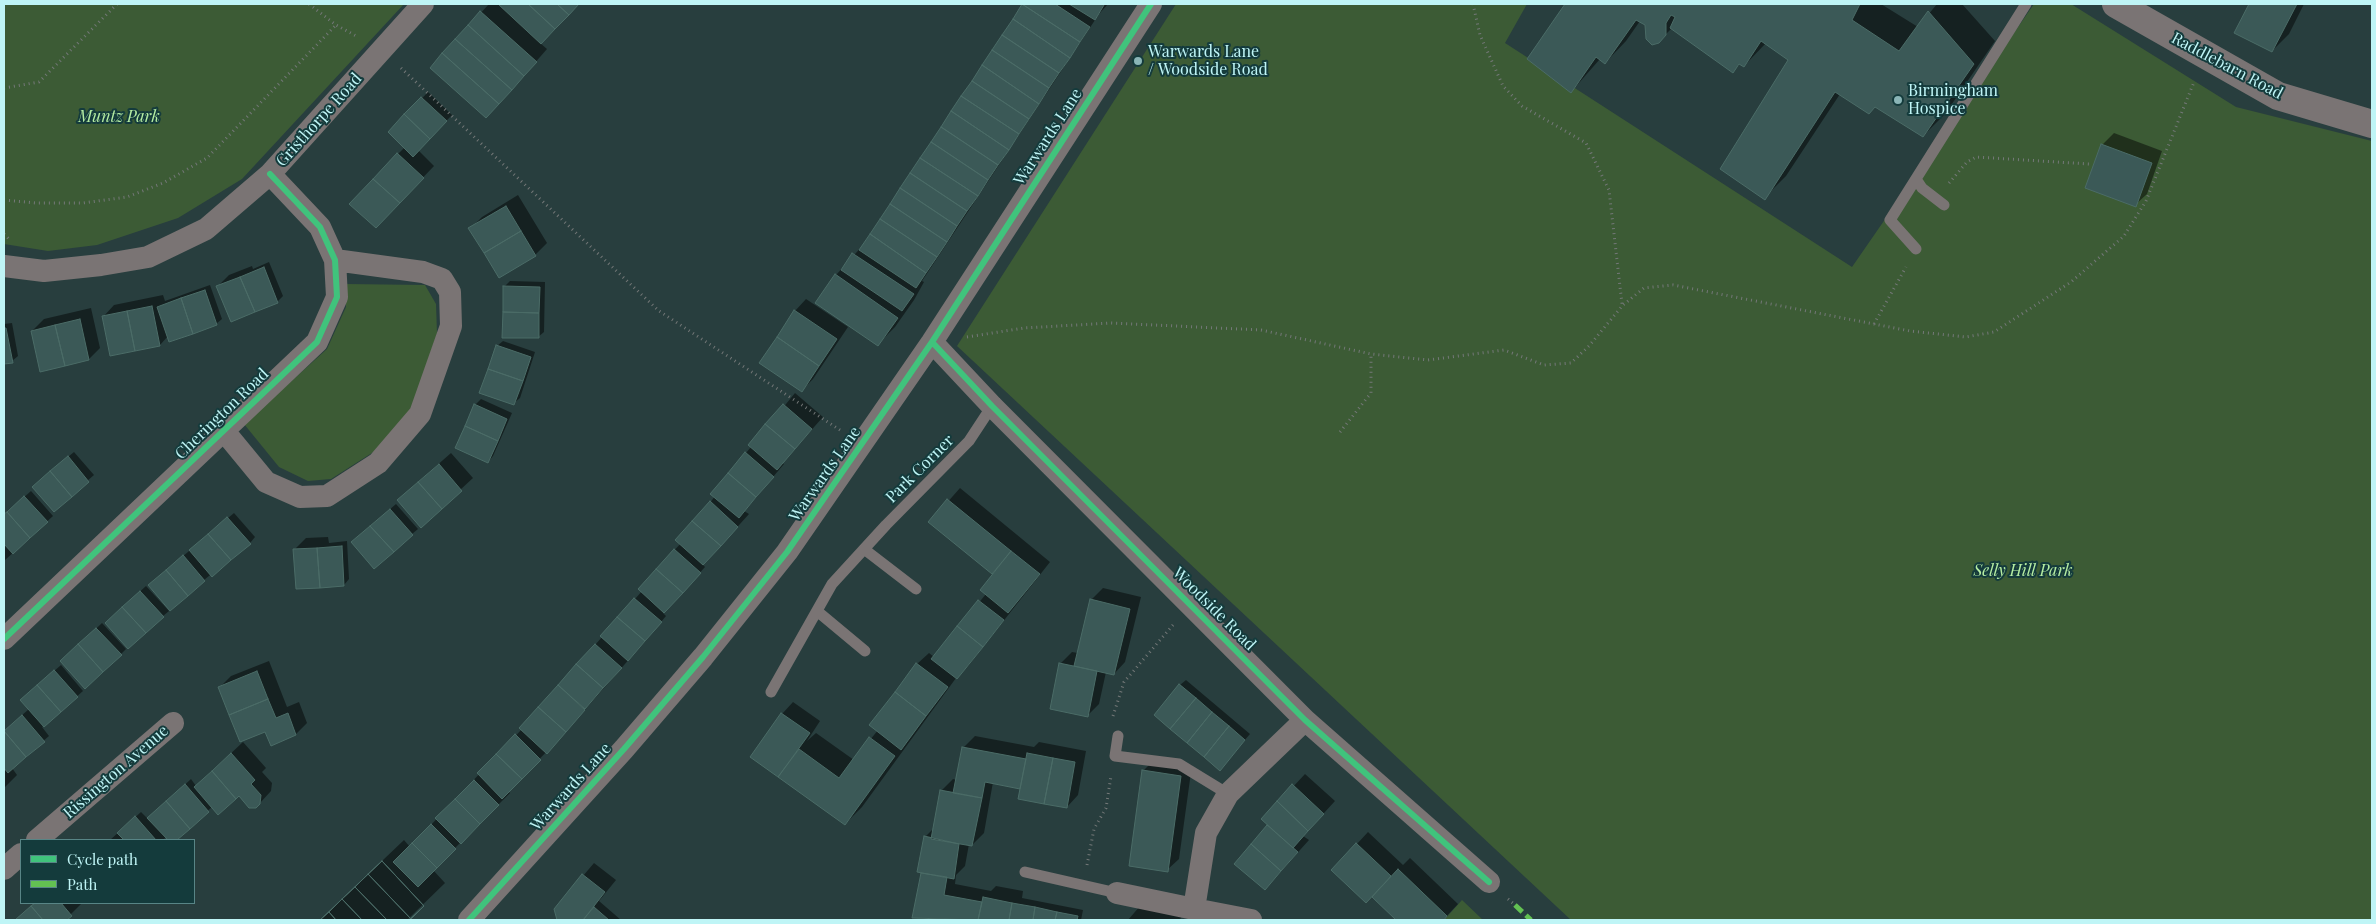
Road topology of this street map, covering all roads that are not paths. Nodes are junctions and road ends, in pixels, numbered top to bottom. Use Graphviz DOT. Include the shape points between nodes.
graph roads {
  1 [pos="423,4"];
  2 [pos="1150,4"];
  3 [pos="2026,4"];
  4 [pos="2116,4"];
  5 [pos="2372,124"];
  6 [pos="270,174"];
  7 [pos="1916,179"];
  8 [pos="1941,202"];
  9 [pos="1916,249"];
  10 [pos="335,260"];
  11 [pos="4,266"];
  12 [pos="932,342"];
  13 [pos="992,406"];
  14 [pos="224,431"];
  15 [pos="864,549"];
  16 [pos="916,588"];
  17 [pos="817,612"];
  18 [pos="4,639"];
  19 [pos="865,652"];
  20 [pos="771,692"];
  21 [pos="1305,720"];
  22 [pos="173,723"];
  23 [pos="1118,736"];
  24 [pos="1228,794"];
  25 [pos="38,839"];
  26 [pos="20,855"];
  27 [pos="4,869"];
  28 [pos="1025,872"];
  29 [pos="1490,882"];
  30 [pos="1117,893"];
  31 [pos="1194,909"];
  32 [pos="472,919"];
  33 [pos="1251,920"];
  1 -- 6 [label="street, Gristhorpe Road"];
  2 -- 12 [label="street, Warwards Lane"];
  3 -- 7 [label="lane"];
  4 -- 5 [label="street, Raddlebarn Road" via="2278,96"];
  6 -- 10 [label="street, Cherington Road" via="320,227"];
  6 -- 11 [label="street, Gristhorpe Road" via="206,229 148,257 101,266 44,271"];
  7 -- 8 [label="lane" via="1922,188"];
  7 -- 9 [label="lane" via="1890,220"];
  10 -- 14 [label="street, Cherington Road" via="337,297 317,342"];
  10 -- 14 [label="street, Cherington Road" via="423,272 442,279 450,292 451,326 420,414 378,463 327,496 300,497 266,482"];
  12 -- 13 [label="street, Woodside Road"];
  12 -- 32 [label="street, Warwards Lane" via="787,552 704,657"];
  13 -- 15 [label="lane, Park Corner" via="969,442"];
  13 -- 21 [label="street, Woodside Road"];
  14 -- 18 [label="street, Cherington Road"];
  15 -- 16 [label="lane"];
  15 -- 17 [label="lane, Park Corner" via="832,584"];
  17 -- 19 [label="lane"];
  17 -- 20 [label="lane, Park Corner"];
  21 -- 24 [label="street"];
  21 -- 29 [label="street, Woodside Road"];
  22 -- 25 [label="street, Rissington Avenue"];
  23 -- 24 [label="lane" via="1115,756 1179,764"];
  24 -- 31 [label="street" via="1206,833"];
  26 -- 27 [label="street"];
  28 -- 30 [label="lane"];
  30 -- 31 [label="street"];
  31 -- 33 [label="street"];
}
